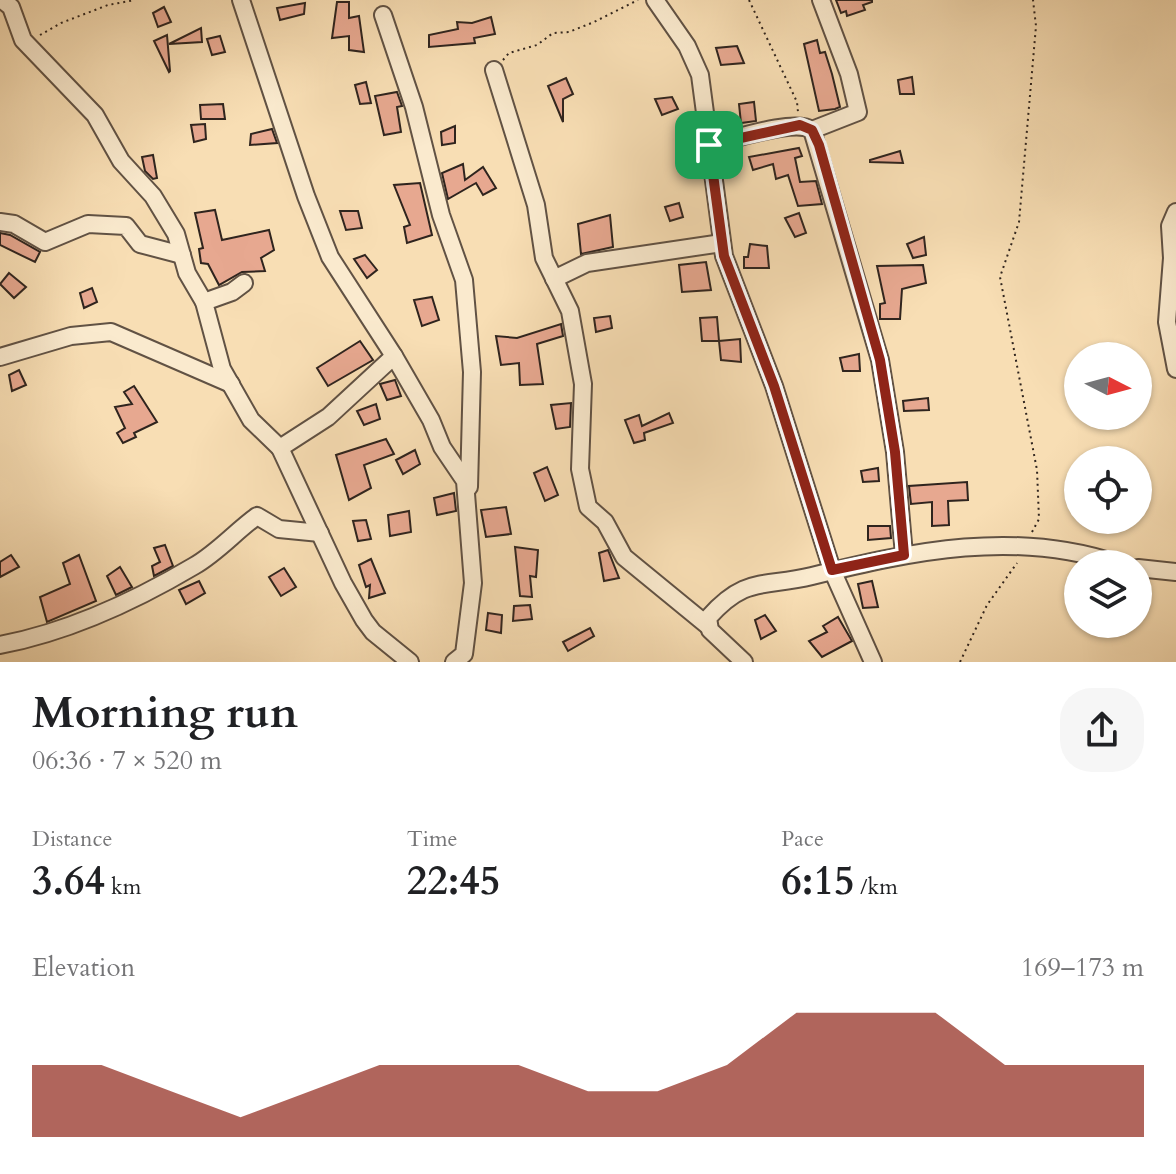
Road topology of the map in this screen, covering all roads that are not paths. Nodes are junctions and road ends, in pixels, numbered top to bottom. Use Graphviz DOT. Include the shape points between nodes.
graph roads {
  1 [pos="2,0"];
  2 [pos="241,0"];
  3 [pos="655,0"];
  4 [pos="821,0"];
  5 [pos="383,15"];
  6 [pos="494,70"];
  7 [pos="806,128"];
  8 [pos="709,145"];
  9 [pos="1176,212"];
  10 [pos="0,222"];
  11 [pos="722,243"];
  12 [pos="182,255"];
  13 [pos="554,279"];
  14 [pos="244,283"];
  15 [pos="204,302"];
  16 [pos="394,356"];
  17 [pos="0,357"];
  18 [pos="1176,369"];
  19 [pos="231,384"];
  20 [pos="280,448"];
  21 [pos="467,504"];
  22 [pos="320,533"];
  23 [pos="1065,550"];
  24 [pos="904,555"];
  25 [pos="1152,569"];
  26 [pos="832,570"];
  27 [pos="1176,572"];
  28 [pos="707,625"];
  29 [pos="0,645"];
  30 [pos="410,662"];
  31 [pos="454,662"];
  32 [pos="744,662"];
  33 [pos="873,662"];
  1 -- 12 [label="street" via="11,7 26,44 95,115 121,161 153,196"];
  2 -- 16 [label="street" via="330,257"];
  3 -- 8 [label="street" via="700,75"];
  4 -- 7 [label="street" via="858,112"];
  5 -- 21 [label="street" via="464,280 472,372"];
  6 -- 13 [label="street"];
  7 -- 8 [label="street"];
  7 -- 24 [label="street" via="880,360"];
  8 -- 11 [label="street"];
  9 -- 18 [label="street" via="1170,226 1167,322"];
  10 -- 12 [label="street" via="45,242 88,224 126,226 140,244"];
  11 -- 13 [label="street" via="587,263"];
  11 -- 26 [label="street"];
  12 -- 15 [label="street"];
  13 -- 28 [label="street" via="570,311 583,384 580,469 588,507 605,522 624,557"];
  14 -- 15 [label="street"];
  15 -- 19 [label="street"];
  16 -- 20 [label="street" via="328,417"];
  16 -- 21 [label="street" via="442,447 459,468"];
  17 -- 19 [label="street" via="71,336 111,332"];
  19 -- 20 [label="street" via="251,420"];
  20 -- 22 [label="street"];
  21 -- 31 [label="street" via="472,612 464,654"];
  22 -- 29 [label="street" via="279,529 257,516 196,565 139,594 71,626"];
  22 -- 30 [label="street" via="364,620"];
  23 -- 24 [label="street" via="940,547"];
  24 -- 26 [label="street"];
  25 -- 27 [label="street"];
  26 -- 28 [label="street" via="743,587 716,609"];
  26 -- 33 [label="street"];
  28 -- 32 [label="street"];
}
